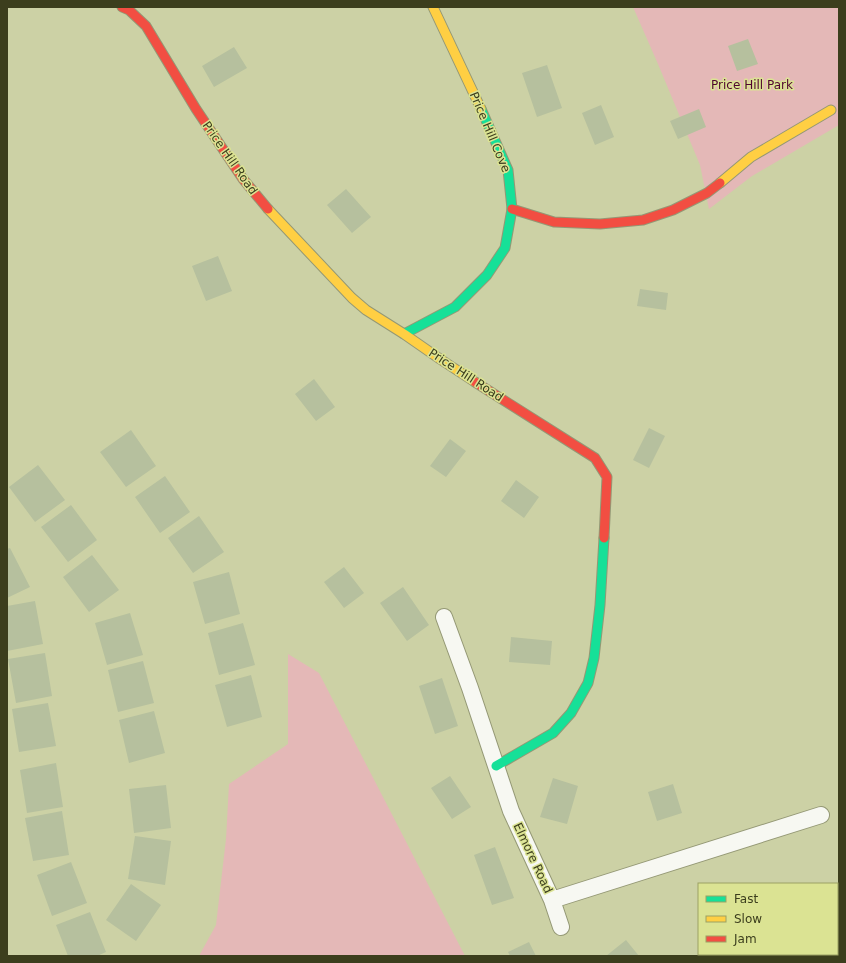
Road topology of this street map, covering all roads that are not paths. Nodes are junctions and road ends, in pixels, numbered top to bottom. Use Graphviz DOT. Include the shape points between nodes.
graph roads {
  1 [pos="122,7"];
  2 [pos="433,7"];
  3 [pos="832,110"];
  4 [pos="512,209"];
  5 [pos="404,334"];
  6 [pos="444,617"];
  7 [pos="496,766"];
  8 [pos="821,815"];
  9 [pos="552,900"];
  10 [pos="561,926"];
  1 -- 5 [label="street, Price Hill Road" via="146,26 196,109 243,179 267,208 352,298"];
  2 -- 4 [label="street, Price Hill Cove" via="508,170"];
  3 -- 4 [label="street" via="751,157 706,193 674,210 642,220 600,224 554,222"];
  4 -- 5 [label="street, Price Hill Cove" via="505,248 487,275 455,307"];
  5 -- 7 [label="street, Price Hill Road" via="595,458 608,477 600,605 594,658 588,683 570,713 553,733"];
  6 -- 7 [label="street, Elmore Road"];
  7 -- 9 [label="street, Elmore Road" via="511,810"];
  8 -- 9 [label="street, Elmore Road"];
  9 -- 10 [label="street"];
}
